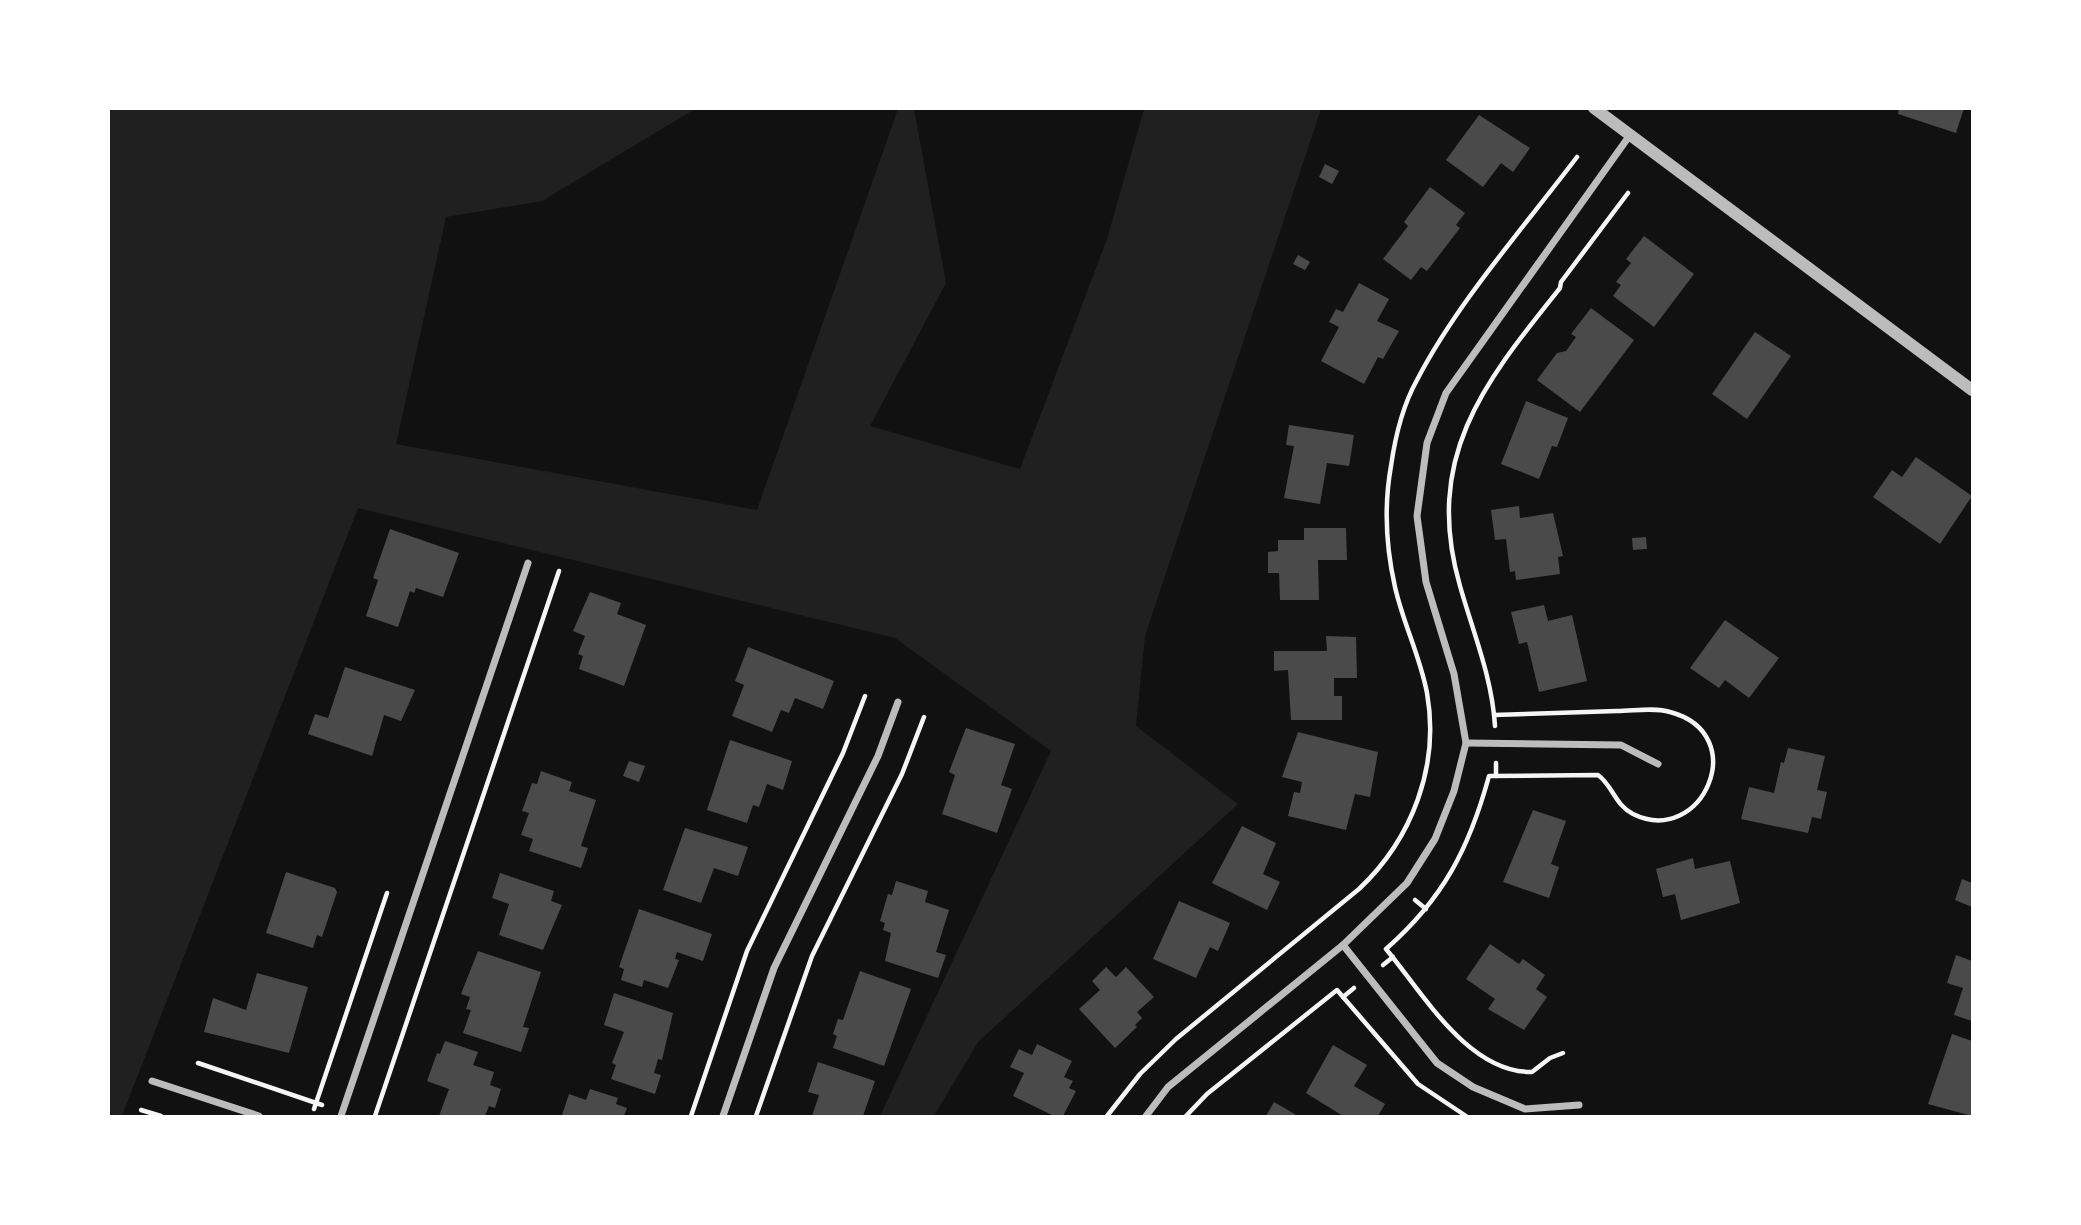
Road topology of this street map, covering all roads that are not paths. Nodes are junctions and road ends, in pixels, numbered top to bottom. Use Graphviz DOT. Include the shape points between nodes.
graph roads {
  1 [pos="1594,108"];
  2 [pos="1630,135"];
  3 [pos="1972,390"];
  4 [pos="528,563"];
  5 [pos="898,702"];
  6 [pos="1466,743"];
  7 [pos="1658,764"];
  8 [pos="1343,945"];
  9 [pos="152,1081"];
  10 [pos="1579,1105"];
  11 [pos="259,1116"];
  12 [pos="341,1116"];
  13 [pos="723,1116"];
  14 [pos="1146,1116"];
  1 -- 2 [label="street"];
  2 -- 3 [label="street"];
  2 -- 6 [label="street" via="1446,393 1426,443 1417,516 1426,582 1454,674"];
  4 -- 12 [label="street"];
  5 -- 13 [label="street" via="878,756 774,968"];
  6 -- 7 [label="street" via="1621,746"];
  6 -- 8 [label="street" via="1454,791 1428,850 1407,883"];
  8 -- 10 [label="street" via="1437,1063 1473,1087 1525,1109"];
  8 -- 14 [label="street" via="1168,1087"];
  9 -- 11 [label="street"];
}
